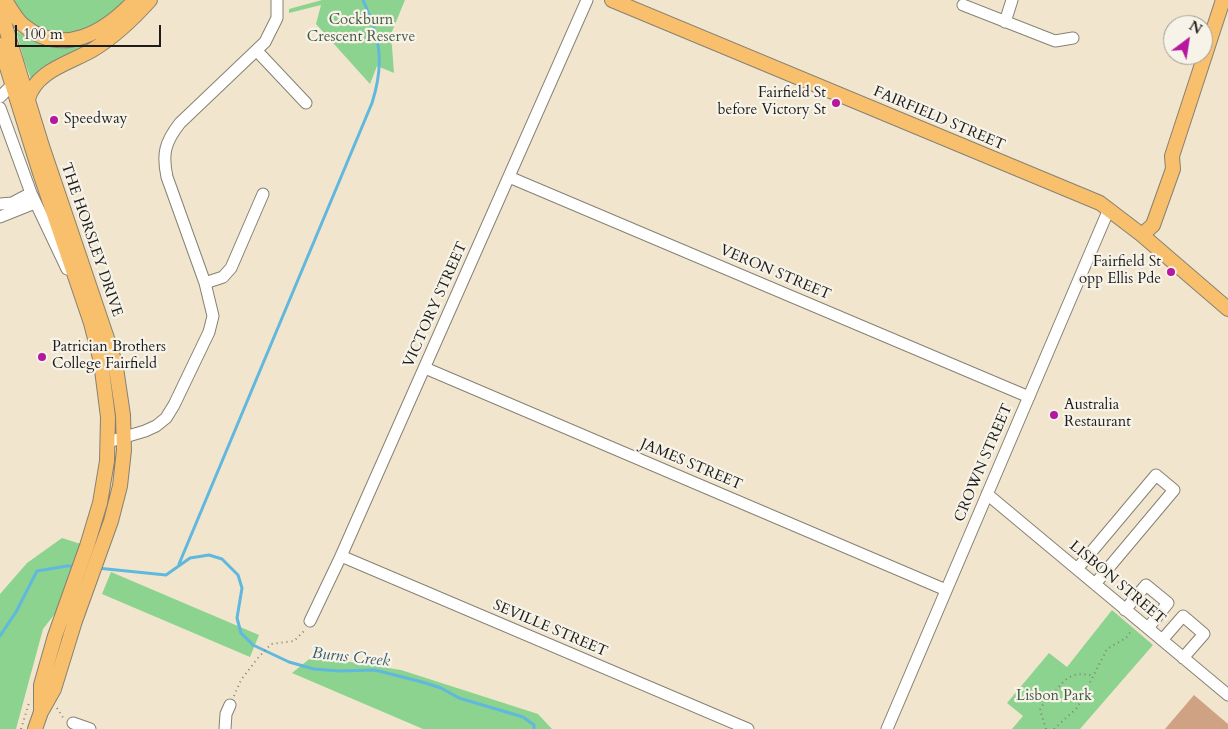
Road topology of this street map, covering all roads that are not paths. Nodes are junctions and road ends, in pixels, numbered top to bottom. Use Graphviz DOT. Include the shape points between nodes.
graph roads {
  1 [pos="5,0"];
  2 [pos="135,0"];
  3 [pos="150,0"];
  4 [pos="277,0"];
  5 [pos="587,0"];
  6 [pos="612,0"];
  7 [pos="1012,0"];
  8 [pos="1223,0"];
  9 [pos="963,5"];
  10 [pos="0,9"];
  11 [pos="1005,22"];
  12 [pos="1073,38"];
  13 [pos="0,45"];
  14 [pos="0,51"];
  15 [pos="257,51"];
  16 [pos="8,71"];
  17 [pos="12,85"];
  18 [pos="0,97"];
  19 [pos="28,99"];
  20 [pos="306,103"];
  21 [pos="0,108"];
  22 [pos="509,177"];
  23 [pos="263,194"];
  24 [pos="33,198"];
  25 [pos="0,204"];
  26 [pos="1109,209"];
  27 [pos="0,217"];
  28 [pos="1142,234"];
  29 [pos="206,283"];
  30 [pos="78,287"];
  31 [pos="1228,309"];
  32 [pos="425,368"];
  33 [pos="1029,397"];
  34 [pos="124,437"];
  35 [pos="108,442"];
  36 [pos="987,494"];
  37 [pos="94,549"];
  38 [pos="341,556"];
  39 [pos="1077,569"];
  40 [pos="1095,584"];
  41 [pos="946,590"];
  42 [pos="1125,610"];
  43 [pos="310,621"];
  44 [pos="1148,628"];
  45 [pos="1162,640"];
  46 [pos="1183,658"];
  47 [pos="1228,695"];
  48 [pos="230,705"];
  49 [pos="73,723"];
  50 [pos="35,729"];
  51 [pos="90,729"];
  52 [pos="224,729"];
  53 [pos="748,729"];
  54 [pos="887,729"];
  1 -- 2 [label="main road" via="21,23 38,35 67,41 112,22"];
  3 -- 19 [label="main road" via="118,31 42,78 30,90"];
  4 -- 15 [label="street" via="277,18 272,31"];
  5 -- 22 [label="street, VICTORY STREET"];
  6 -- 26 [label="main road, FAIRFIELD STREET" via="1080,194"];
  7 -- 11 [label="street"];
  8 -- 28 [label="main road" via="1172,156 1164,167"];
  9 -- 11 [label="street"];
  10 -- 19 [label="main road, THE HORSLEY DRIVE"];
  11 -- 12 [label="street" via="1054,42"];
  13 -- 16 [label="main road, THE HORSLEY DRIVE"];
  14 -- 16 [label="main road"];
  15 -- 20 [label="street"];
  15 -- 29 [label="street" via="180,123 166,147 167,177"];
  16 -- 17 [label="main road, THE HORSLEY DRIVE"];
  17 -- 18 [label="street"];
  17 -- 30 [label="main road, THE HORSLEY DRIVE"];
  19 -- 34 [label="main road, THE HORSLEY DRIVE" via="116,368 124,415"];
  21 -- 24 [label="street"];
  22 -- 32 [label="street, VICTORY STREET"];
  22 -- 33 [label="street, VERON STREET"];
  23 -- 29 [label="street" via="231,268 223,277"];
  24 -- 25 [label="street"];
  24 -- 27 [label="street"];
  24 -- 30 [label="street"];
  26 -- 28 [label="main road, FAIRFIELD STREET"];
  26 -- 33 [label="street, CROWN STREET"];
  28 -- 31 [label="main road, FAIRFIELD STREET"];
  29 -- 34 [label="street" via="213,316 209,332 174,405 156,426"];
  30 -- 35 [label="main road, THE HORSLEY DRIVE" via="101,362"];
  32 -- 38 [label="street, VICTORY STREET"];
  32 -- 41 [label="street, JAMES STREET"];
  33 -- 36 [label="street, CROWN STREET"];
  34 -- 35 [label="street"];
  34 -- 37 [label="main road, THE HORSLEY DRIVE" via="120,486 114,512"];
  35 -- 37 [label="main road, THE HORSLEY DRIVE"];
  36 -- 39 [label="street, LISBON STREET"];
  36 -- 41 [label="street, CROWN STREET"];
  37 -- 50 [label="main road, THE HORSLEY DRIVE" via="75,600 55,636 41,685 41,712"];
  38 -- 43 [label="street, VICTORY STREET"];
  38 -- 53 [label="street, SEVILLE STREET"];
  39 -- 40 [label="street, LISBON STREET"];
  39 -- 40 [label="street" via="1156,475 1174,490"];
  40 -- 42 [label="street, LISBON STREET"];
  41 -- 54 [label="street, CROWN STREET"];
  42 -- 44 [label="street, LISBON STREET"];
  42 -- 44 [label="street" via="1146,585 1168,603"];
  44 -- 45 [label="street, LISBON STREET"];
  45 -- 46 [label="street, LISBON STREET"];
  45 -- 46 [label="street" via="1183,616 1204,634"];
  46 -- 47 [label="street, LISBON STREET"];
  48 -- 52 [label="street"];
  49 -- 51 [label="street"];
}
